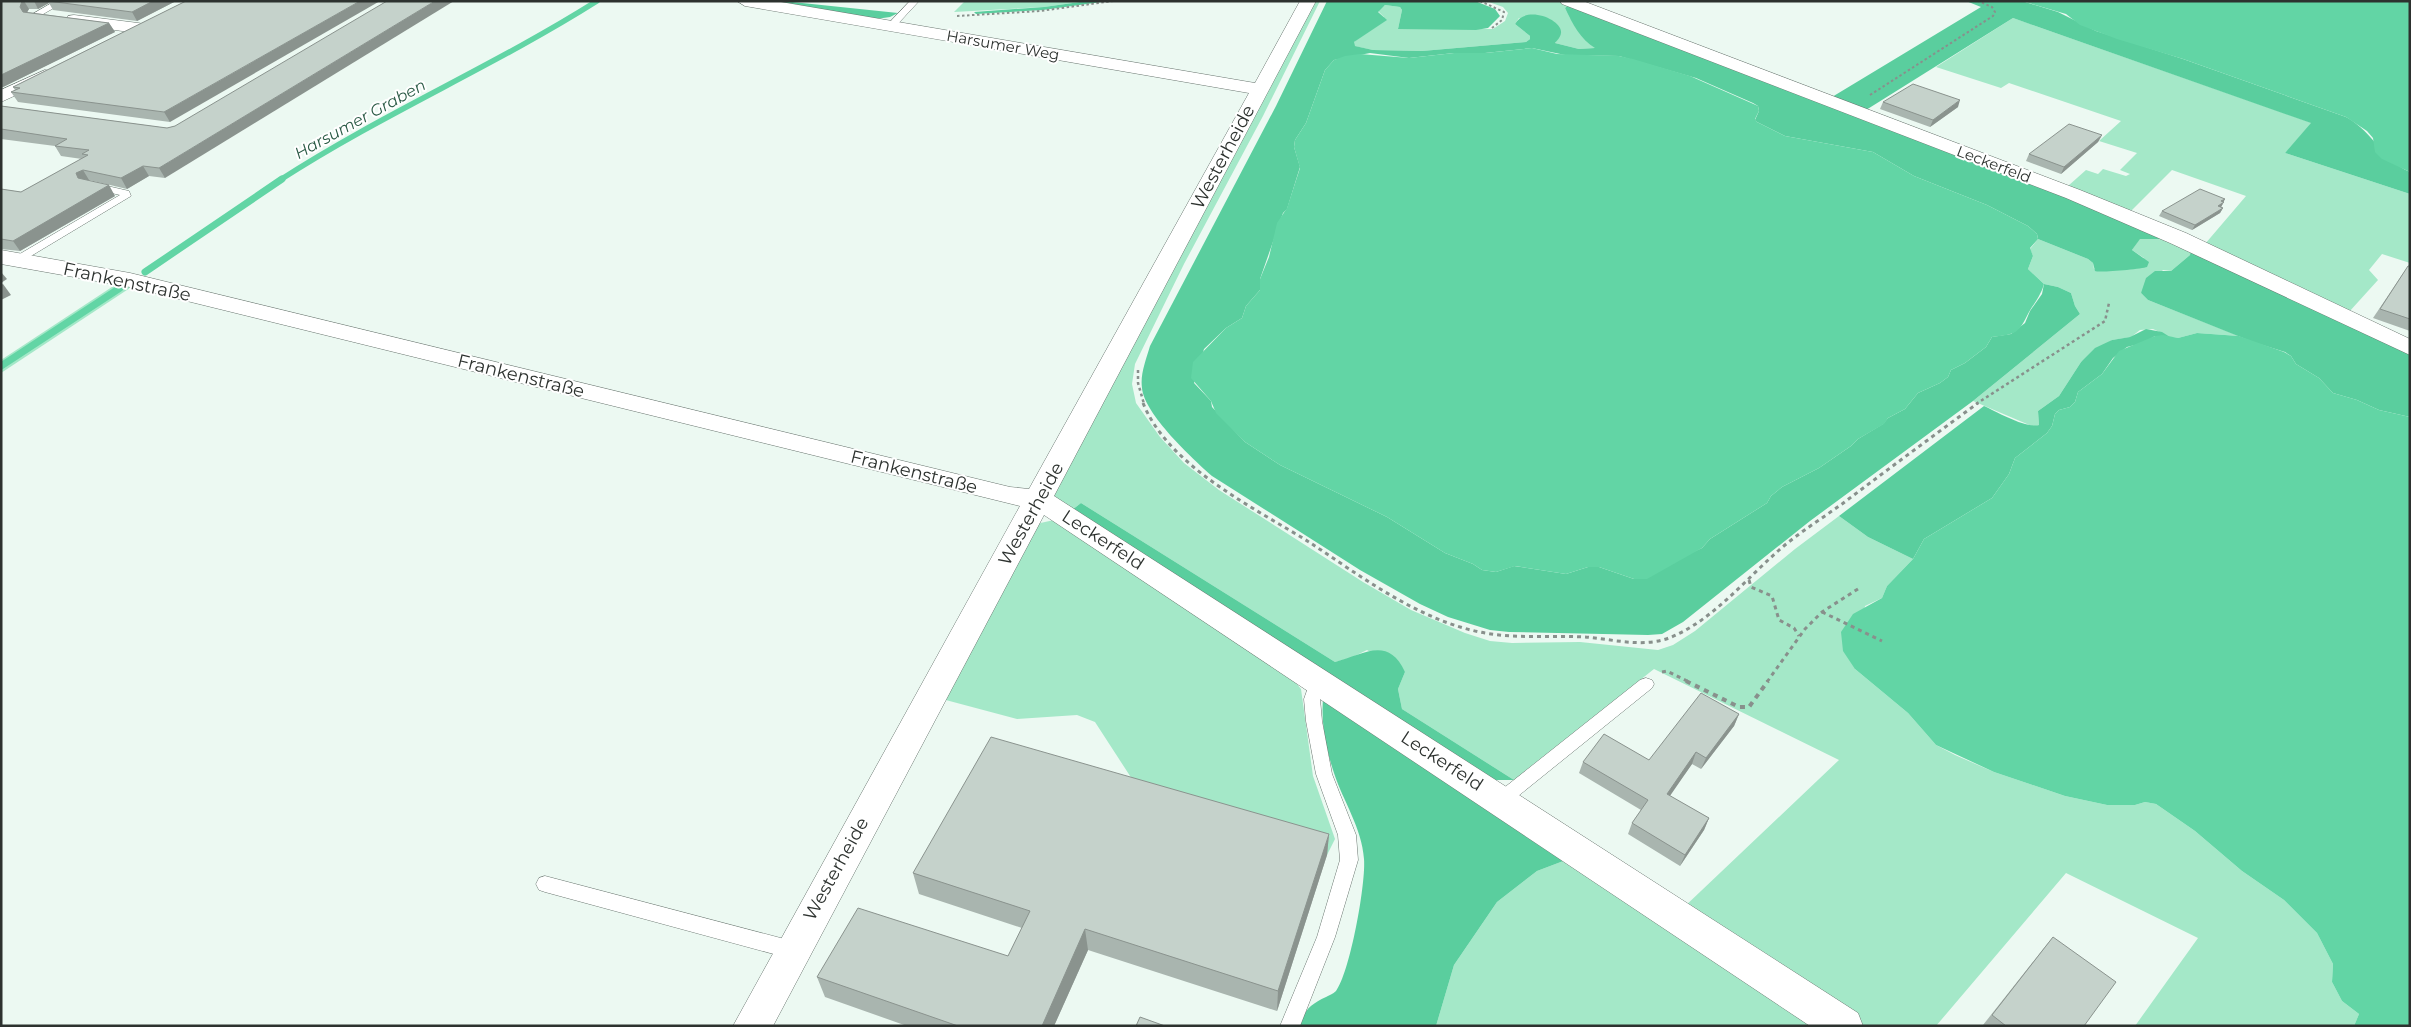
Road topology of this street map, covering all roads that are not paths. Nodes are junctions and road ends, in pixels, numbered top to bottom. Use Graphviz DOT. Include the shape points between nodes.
graph roads {
  1 [pos="62,1"];
  2 [pos="745,1"];
  3 [pos="915,1"];
  4 [pos="1308,1"];
  5 [pos="1568,1"];
  6 [pos="35,15"];
  7 [pos="154,21"];
  8 [pos="892,25"];
  9 [pos="138,28"];
  10 [pos="112,41"];
  11 [pos="61,67"];
  12 [pos="1260,89"];
  13 [pos="1,97"];
  14 [pos="1,106"];
  15 [pos="20,109"];
  16 [pos="88,185"];
  17 [pos="9,259"];
  18 [pos="2410,348"];
  19 [pos="1039,499"];
  20 [pos="1318,680"];
  21 [pos="1646,684"];
  22 [pos="1501,800"];
  23 [pos="545,884"];
  24 [pos="792,950"];
  25 [pos="752,1026"];
  26 [pos="1290,1026"];
  27 [pos="1844,1026"];
  1 -- 6 [label="lane"];
  2 -- 8 [label="street, Harsumer Weg"];
  3 -- 8 [label="lane"];
  4 -- 12 [label="street, Westerheide"];
  5 -- 18 [label="street, Leckerfeld" via="2073,194 2169,234"];
  6 -- 9 [label="street"];
  7 -- 9 [label="street"];
  8 -- 12 [label="street, Harsumer Weg"];
  9 -- 10 [label="street"];
  11 -- 13 [label="street"];
  12 -- 19 [label="street, Westerheide"];
  14 -- 15 [label="street"];
  16 -- 17 [label="lane" via="120,190 126,196"];
  17 -- 19 [label="street, Frankenstraße" via="130,280 1000,493"];
  19 -- 20 [label="street, Leckerfeld"];
  19 -- 24 [label="street, Westerheide"];
  20 -- 22 [label="street, Leckerfeld"];
  20 -- 26 [label="lane" via="1312,699 1314,722 1324,774 1347,835 1350,860 1326,937"];
  21 -- 22 [label="lane"];
  22 -- 27 [label="street, Leckerfeld"];
  23 -- 24 [label="lane"];
  24 -- 25 [label="street, Westerheide"];
}
